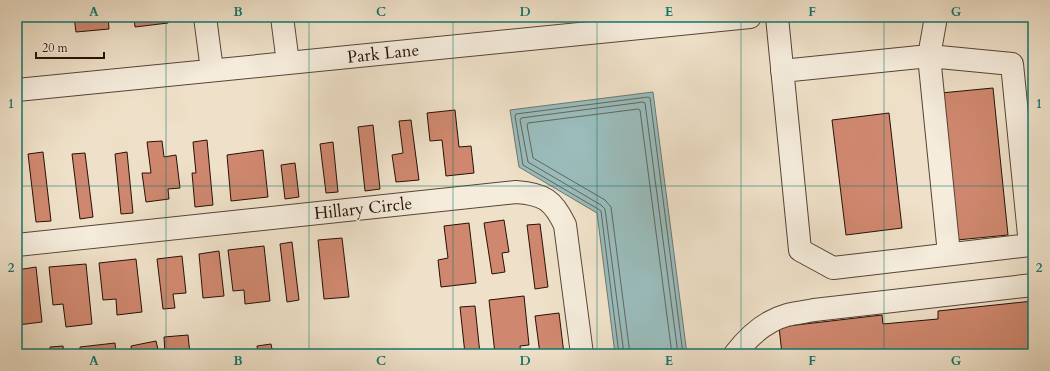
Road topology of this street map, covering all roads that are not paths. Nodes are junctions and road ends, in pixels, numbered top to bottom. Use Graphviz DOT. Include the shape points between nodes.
graph roads {
  1 [pos="205,17"];
  2 [pos="282,17"];
  3 [pos="750,17"];
  4 [pos="777,17"];
  5 [pos="936,17"];
  6 [pos="928,56"];
  7 [pos="288,63"];
  8 [pos="212,70"];
  9 [pos="782,71"];
  10 [pos="17,90"];
  11 [pos="1032,244"];
  12 [pos="17,245"];
  13 [pos="949,254"];
  14 [pos="1033,285"];
  15 [pos="582,354"];
  16 [pos="735,354"];
  1 -- 8 [label="street"];
  2 -- 7 [label="street"];
  3 -- 7 [label="street, Park Lane"];
  4 -- 9 [label="street"];
  5 -- 6 [label="street"];
  6 -- 9 [label="street"];
  6 -- 11 [label="street" via="1012,64"];
  6 -- 13 [label="street"];
  7 -- 8 [label="street, Park Lane"];
  8 -- 10 [label="street, Park Lane"];
  9 -- 13 [label="street" via="800,250 833,268"];
  11 -- 13 [label="street"];
  12 -- 15 [label="street, Hillary Circle" via="516,192 534,193 548,200 559,211 566,225"];
  14 -- 16 [label="street" via="786,315 763,326 744,342"];
}
